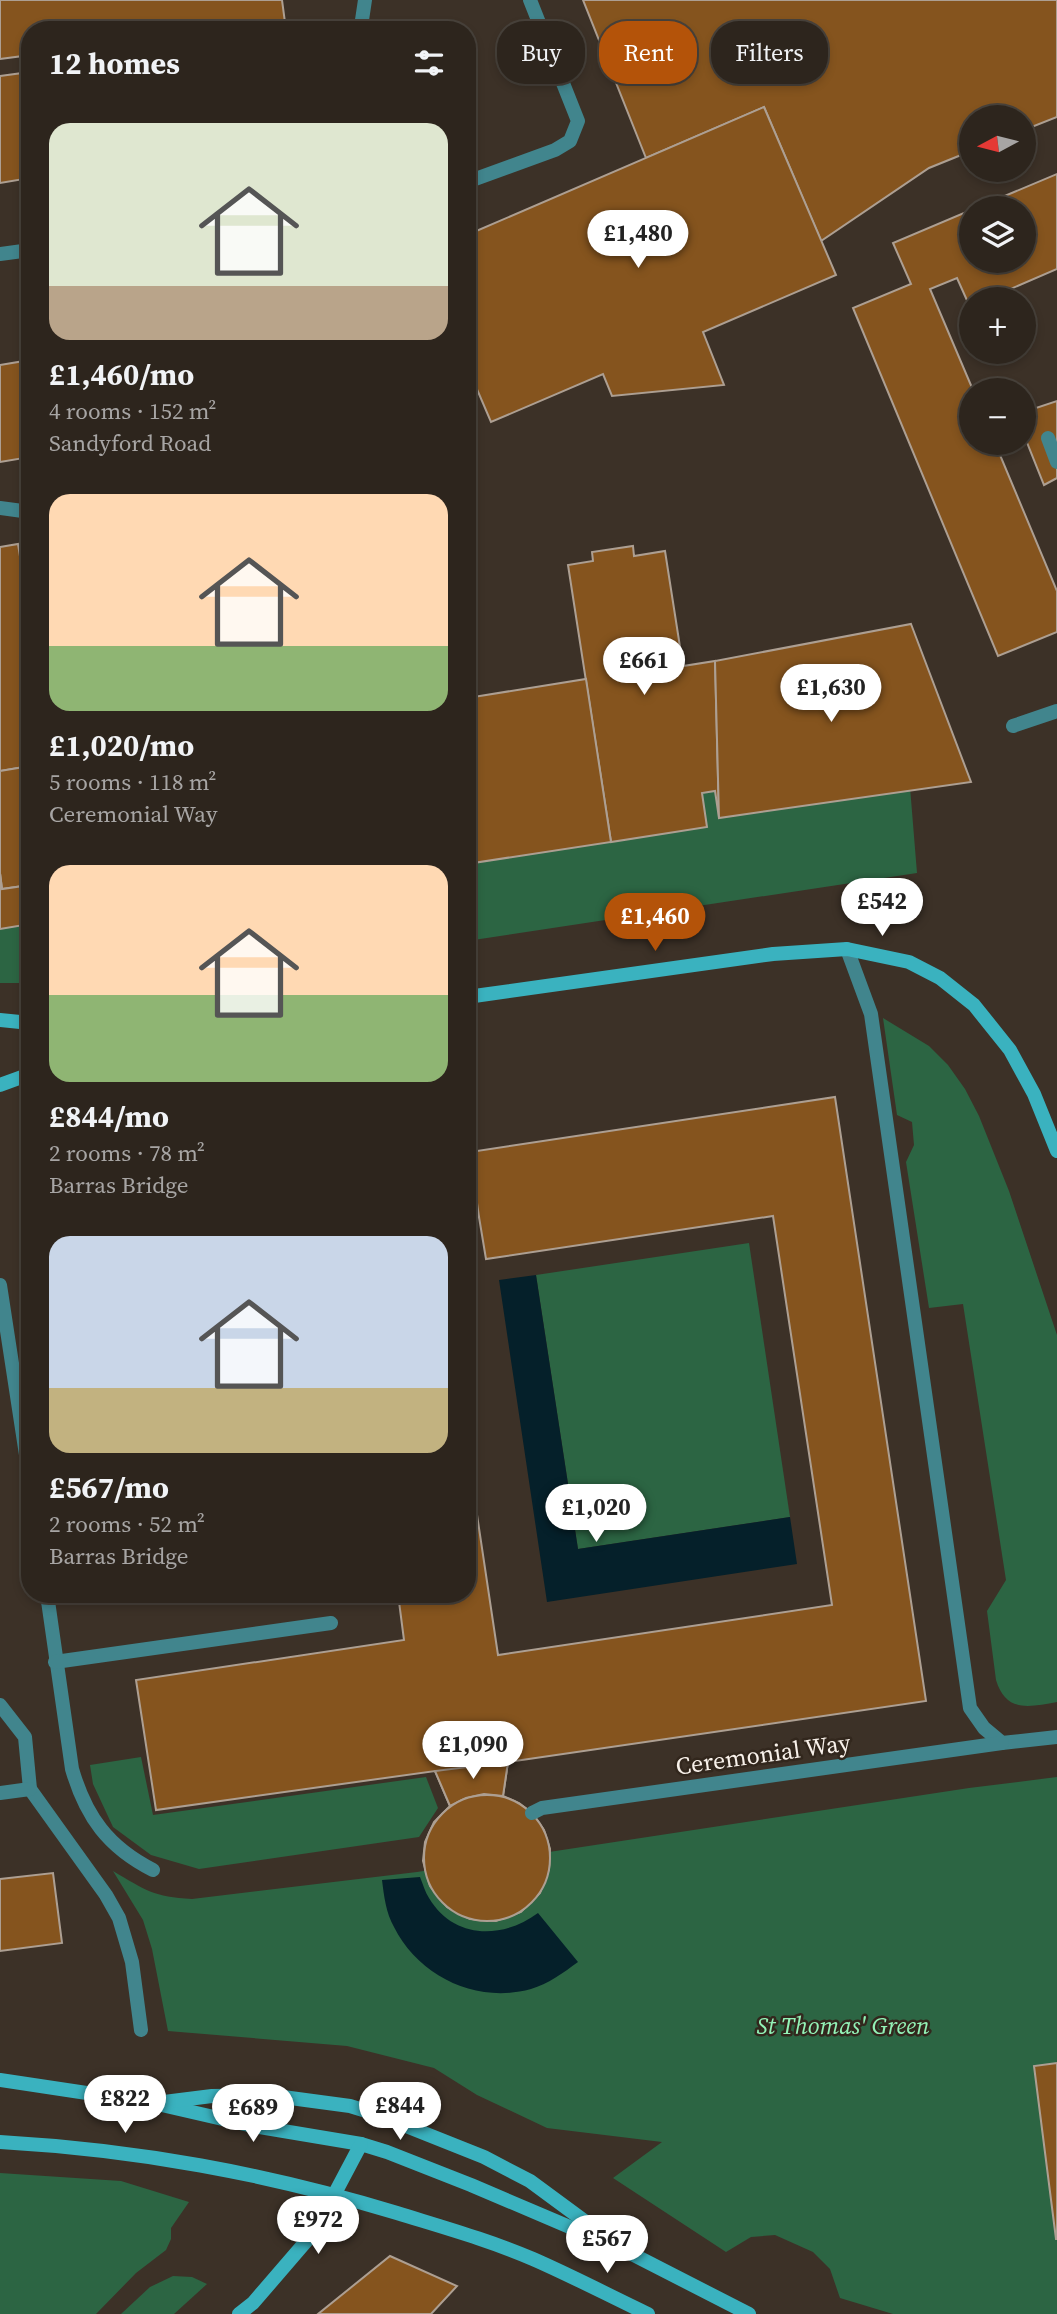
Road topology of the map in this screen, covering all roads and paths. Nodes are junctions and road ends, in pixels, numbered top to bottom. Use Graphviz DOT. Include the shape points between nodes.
graph roads {
  1 [pos="530,0"];
  2 [pos="363,1"];
  3 [pos="362,21"];
  4 [pos="476,179"];
  5 [pos="21,251"];
  6 [pos="0,254"];
  7 [pos="1048,438"];
  8 [pos="1057,461"];
  9 [pos="0,508"];
  10 [pos="21,511"];
  11 [pos="1057,711"];
  12 [pos="1013,726"];
  13 [pos="847,949"];
  14 [pos="476,996"];
  15 [pos="0,1020"];
  16 [pos="21,1022"];
  17 [pos="21,1077"];
  18 [pos="0,1085"];
  19 [pos="1057,1151"];
  20 [pos="0,1285"];
  21 [pos="21,1380"];
  22 [pos="48,1603"];
  23 [pos="331,1623"];
  24 [pos="55,1662"];
  25 [pos="0,1705"];
  26 [pos="1057,1737"];
  27 [pos="1002,1743"];
  28 [pos="30,1789"];
  29 [pos="0,1793"];
  30 [pos="532,1814"];
  31 [pos="153,1870"];
  32 [pos="141,2030"];
  33 [pos="0,2080"];
  34 [pos="153,2103"];
  35 [pos="0,2142"];
  36 [pos="361,2144"];
  37 [pos="336,2195"];
  38 [pos="626,2251"];
  39 [pos="239,2314"];
  40 [pos="648,2314"];
  41 [pos="749,2314"];
  1 -- 4 [label="street" via="578,121 570,141 555,150"];
  2 -- 3 [label="street"];
  5 -- 6 [label="street"];
  7 -- 8 [label="street"];
  9 -- 10 [label="street"];
  11 -- 12 [label="street"];
  13 -- 14 [label="main road" via="773,954"];
  13 -- 19 [label="main road" via="909,962 940,978 974,1005 1010,1050"];
  13 -- 27 [label="street" via="871,1014 971,1709"];
  15 -- 16 [label="main road"];
  17 -- 18 [label="main road"];
  20 -- 21 [label="street"];
  22 -- 24 [label="street"];
  23 -- 24 [label="street"];
  24 -- 31 [label="street" via="79,1792 115,1846"];
  25 -- 28 [label="street" via="25,1737"];
  26 -- 27 [label="street, Ceremonial Way"];
  27 -- 30 [label="street, Ceremonial Way" via="542,1808"];
  28 -- 29 [label="street"];
  28 -- 32 [label="street" via="119,1918 132,1962"];
  33 -- 34 [label="main road"];
  34 -- 36 [label="main road"];
  34 -- 38 [label="main road" via="268,2095 376,2114 484,2157 530,2181"];
  35 -- 37 [label="main road" via="143,2155"];
  36 -- 37 [label="main road"];
  36 -- 38 [label="main road"];
  37 -- 39 [label="main road" via="293,2259"];
  37 -- 40 [label="main road" via="531,2258"];
  38 -- 41 [label="main road"];
}
